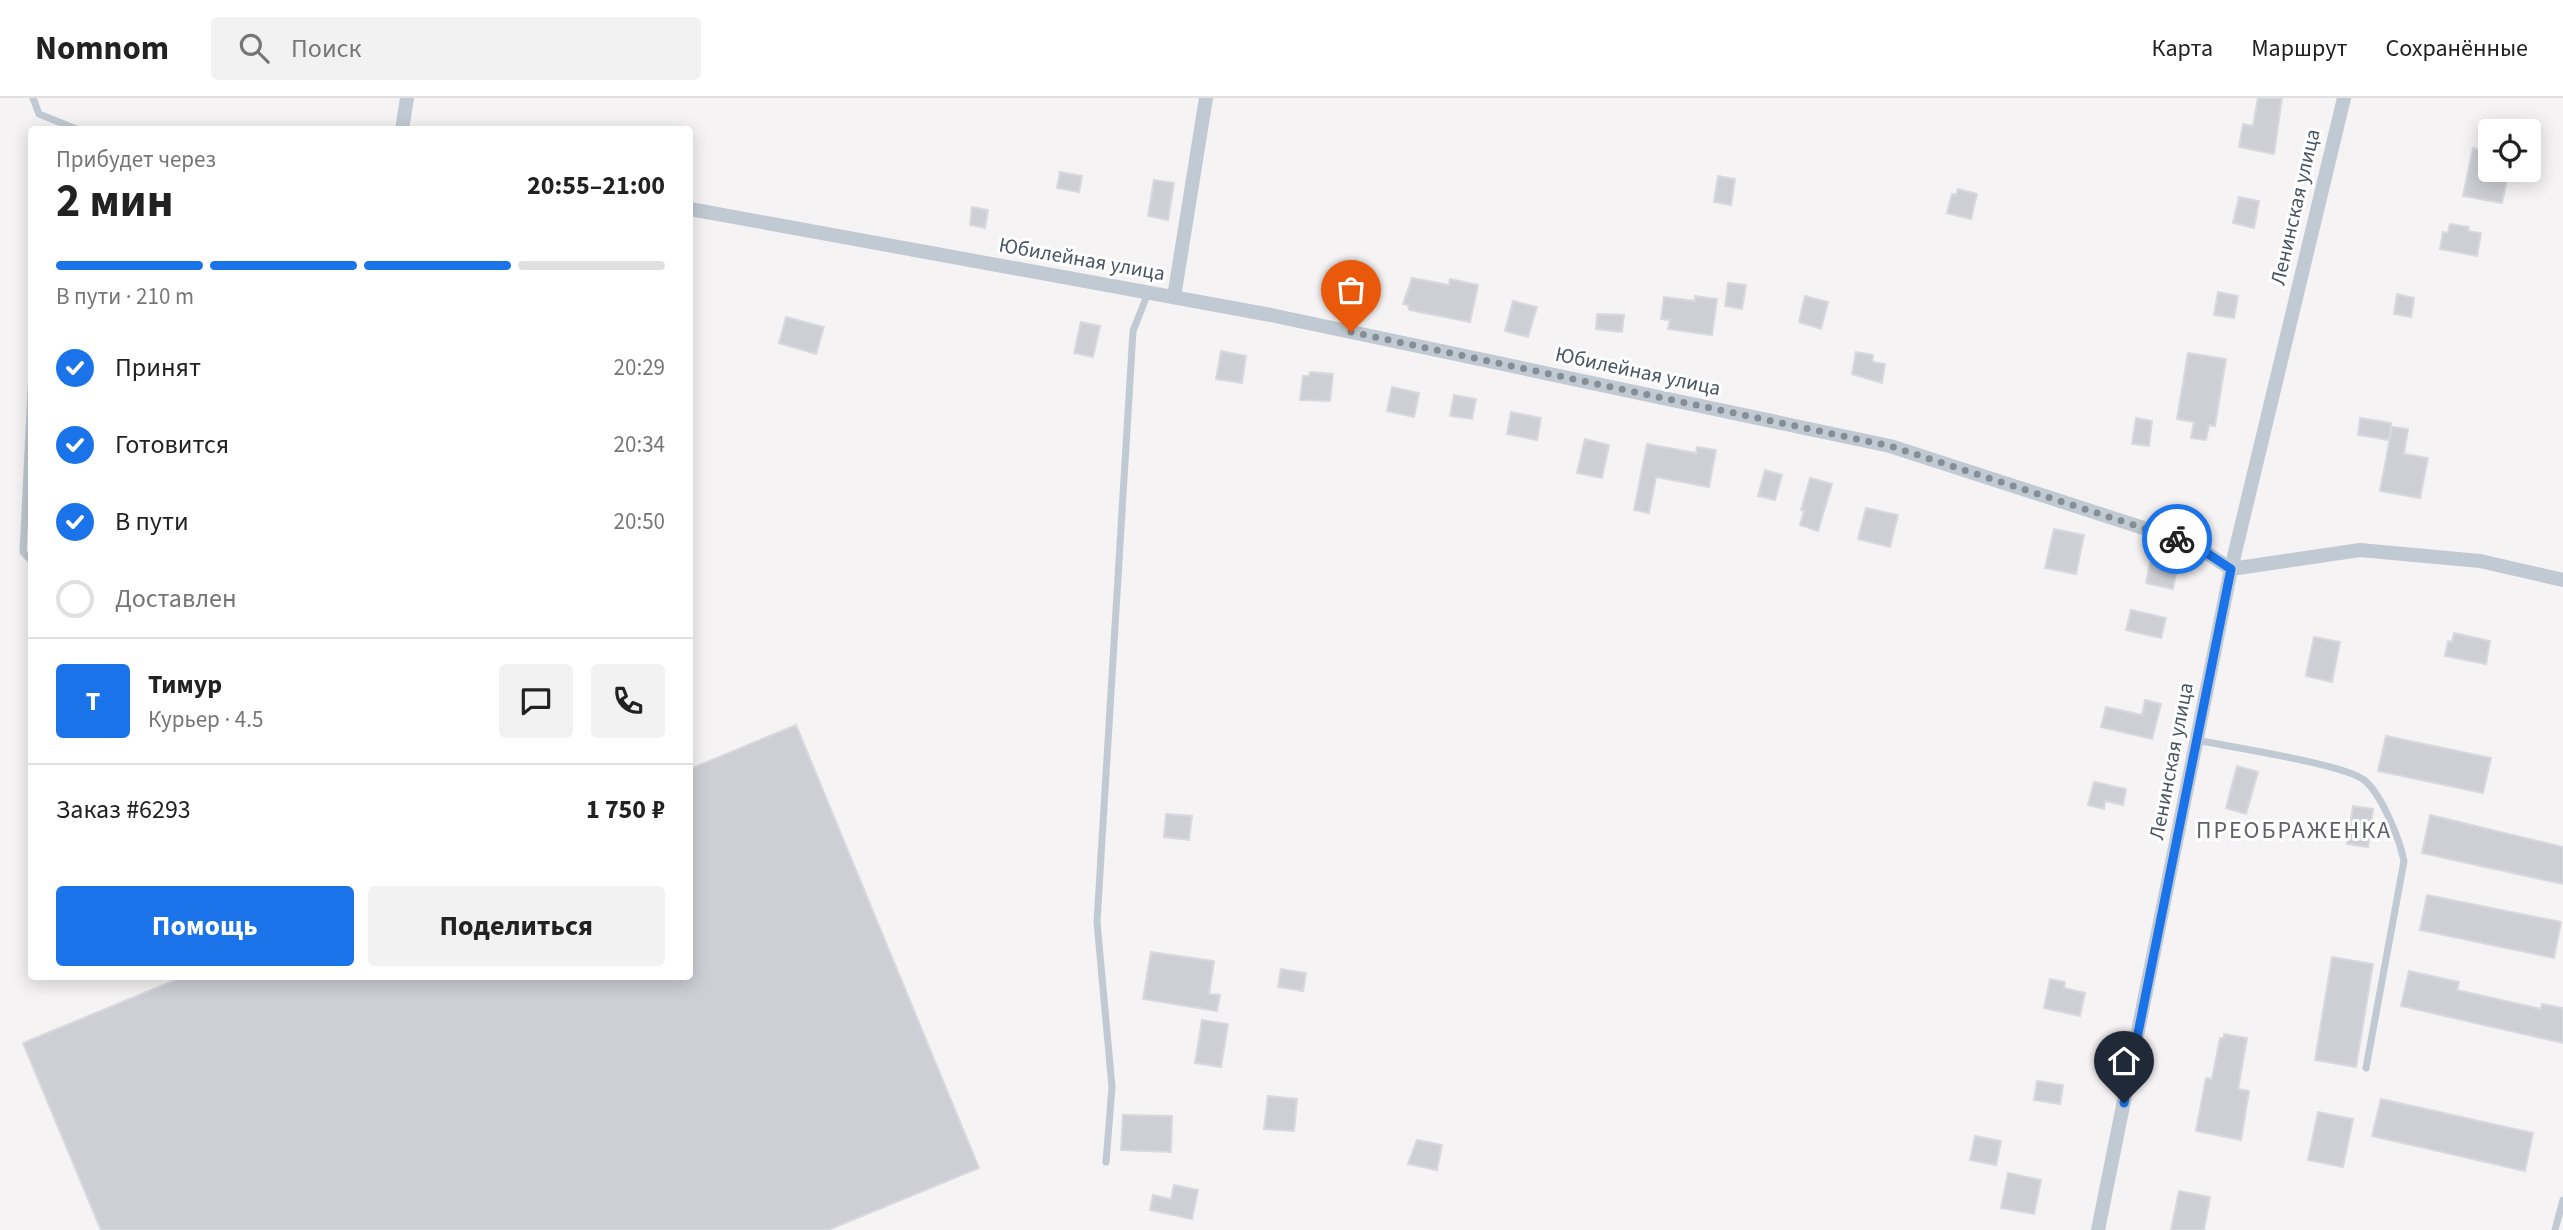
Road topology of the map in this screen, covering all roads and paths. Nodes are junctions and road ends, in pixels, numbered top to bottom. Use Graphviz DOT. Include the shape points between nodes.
graph roads {
  1 [pos="33,98"];
  2 [pos="407,98"];
  3 [pos="1206,98"];
  4 [pos="2344,98"];
  5 [pos="69,126"];
  6 [pos="403,126"];
  7 [pos="693,210"];
  8 [pos="1149,292"];
  9 [pos="1174,297"];
  10 [pos="28,452"];
  11 [pos="28,558"];
  12 [pos="2231,569"];
  13 [pos="2563,580"];
  14 [pos="2196,740"];
  15 [pos="2366,1068"];
  16 [pos="1105,1162"];
  17 [pos="2563,1200"];
  18 [pos="2098,1230"];
  19 [pos="2555,1230"];
  1 -- 5 [label="lane" via="39,114"];
  2 -- 6 [label="street"];
  3 -- 9 [label="street"];
  4 -- 12 [label="street, Ленинская улица"];
  7 -- 8 [label="street, Юбилейная улица"];
  8 -- 9 [label="street, Юбилейная улица"];
  8 -- 16 [label="lane" via="1133,331 1097,922 1112,1087"];
  9 -- 12 [label="street, Юбилейная улица" via="1890,446 2193,544"];
  10 -- 11 [label="lane" via="23,552"];
  12 -- 13 [label="street" via="2360,550 2480,561"];
  12 -- 14 [label="street, Ленинская улица"];
  14 -- 15 [label="lane" via="2351,773 2375,791 2404,861"];
  14 -- 18 [label="street, Ленинская улица"];
  17 -- 19 [label="lane"];
}
